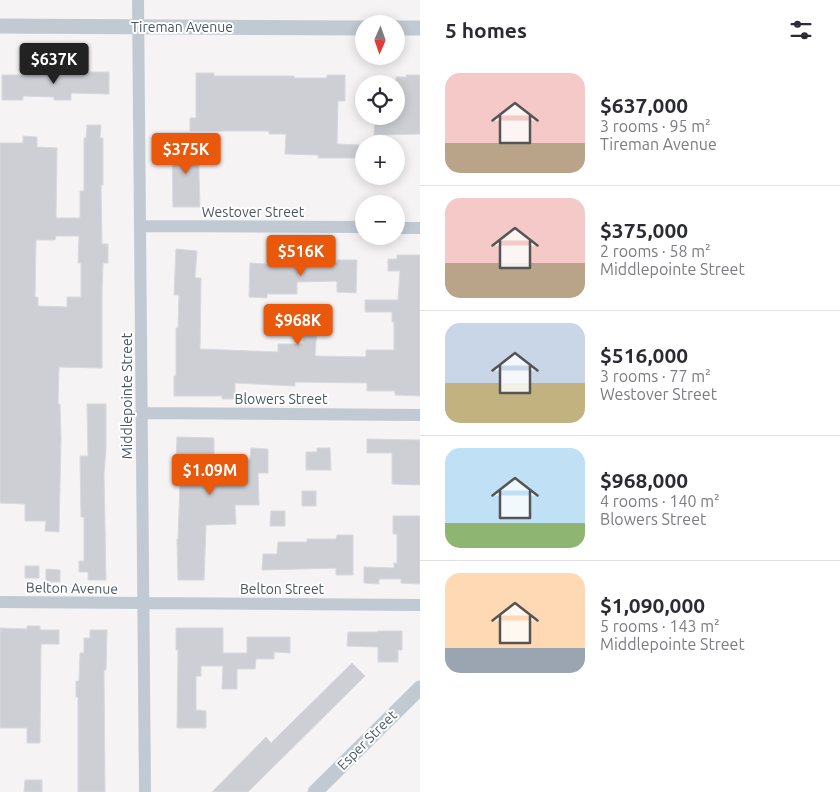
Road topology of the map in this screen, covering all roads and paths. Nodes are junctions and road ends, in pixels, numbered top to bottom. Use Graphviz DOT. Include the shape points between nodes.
graph roads {
  1 [pos="138,0"];
  2 [pos="0,26"];
  3 [pos="138,27"];
  4 [pos="355,28"];
  5 [pos="405,28"];
  6 [pos="420,28"];
  7 [pos="141,226"];
  8 [pos="355,228"];
  9 [pos="405,228"];
  10 [pos="420,228"];
  11 [pos="141,413"];
  12 [pos="420,415"];
  13 [pos="0,602"];
  14 [pos="143,603"];
  15 [pos="420,605"];
  16 [pos="420,688"];
  17 [pos="145,792"];
  18 [pos="315,792"];
  1 -- 3 [label="street, Middlepointe Street"];
  2 -- 3 [label="street, Tireman Avenue"];
  3 -- 4 [label="street, Tireman Avenue"];
  3 -- 7 [label="street, Middlepointe Street"];
  5 -- 6 [label="street"];
  7 -- 8 [label="street, Westover Street"];
  7 -- 11 [label="street, Middlepointe Street"];
  9 -- 10 [label="street"];
  11 -- 12 [label="street, Blowers Street"];
  11 -- 14 [label="street, Middlepointe Street"];
  13 -- 14 [label="street, Belton Avenue"];
  14 -- 15 [label="street, Belton Street"];
  14 -- 17 [label="street, Middlepointe Street"];
  16 -- 18 [label="street, Esper Street"];
}
